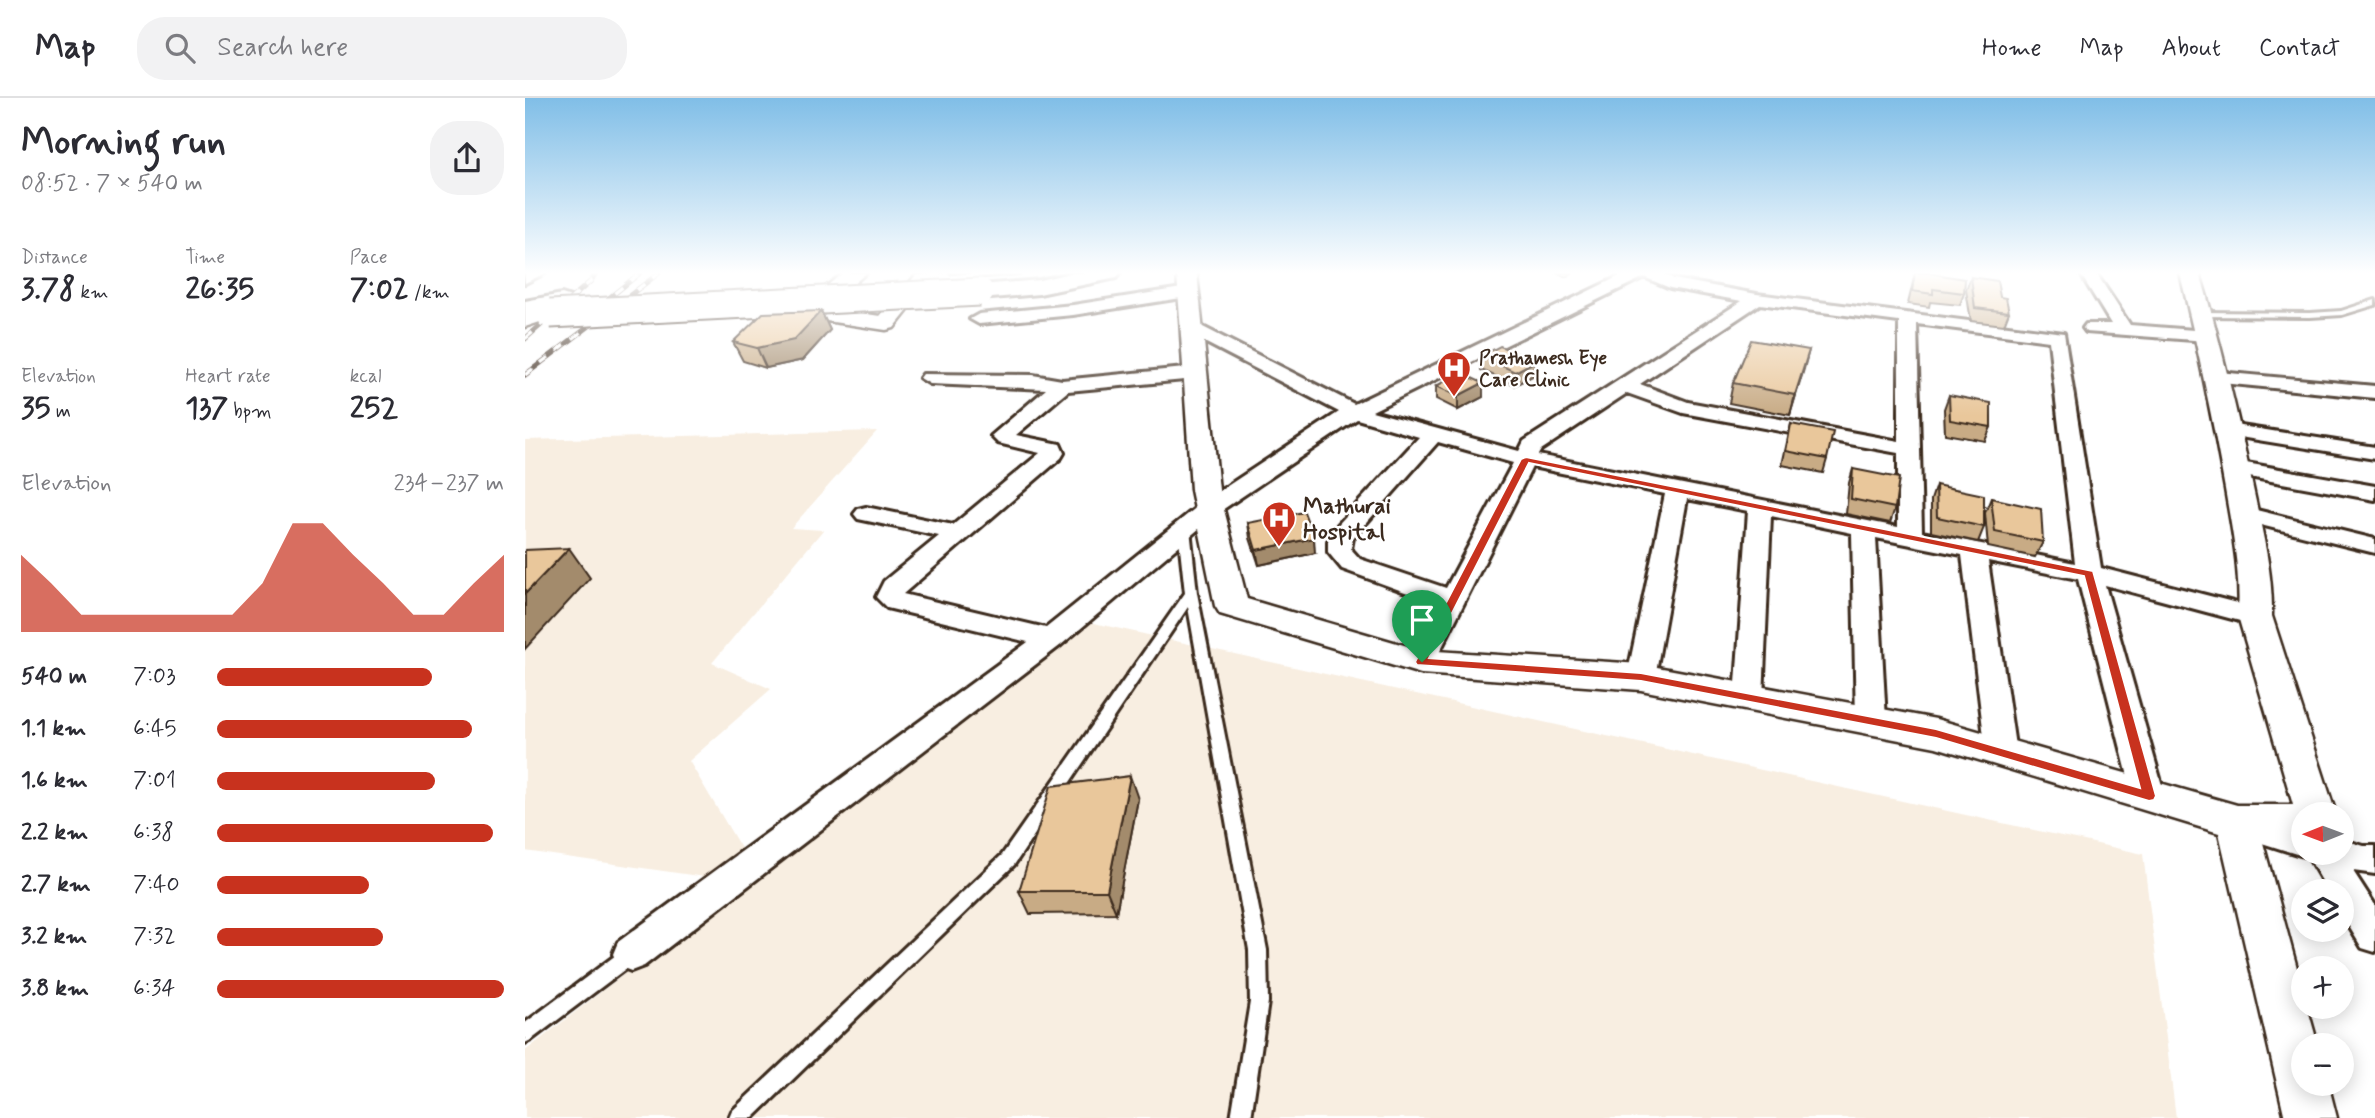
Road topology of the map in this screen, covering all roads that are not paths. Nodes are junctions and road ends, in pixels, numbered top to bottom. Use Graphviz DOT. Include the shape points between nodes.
graph roads {
  1 [pos="868,321"];
  2 [pos="887,321"];
  3 [pos="1190,321"];
  4 [pos="1543,321"];
  5 [pos="1724,321"];
  6 [pos="1908,321"];
  7 [pos="1929,321"];
  8 [pos="2118,321"];
  9 [pos="2203,321"];
  10 [pos="2254,321"];
  11 [pos="2204,325"];
  12 [pos="1191,328"];
  13 [pos="2092,328"];
  14 [pos="2124,330"];
  15 [pos="1195,373"];
  16 [pos="930,378"];
  17 [pos="2218,378"];
  18 [pos="1624,385"];
  19 [pos="1062,386"];
  20 [pos="2375,392"];
  21 [pos="1354,412"];
  22 [pos="2228,430"];
  23 [pos="1433,434"];
  24 [pos="1909,449"];
  25 [pos="2375,453"];
  26 [pos="1526,459"];
  27 [pos="2235,468"];
  28 [pos="1677,490"];
  29 [pos="2375,493"];
  30 [pos="1760,507"];
  31 [pos="1211,508"];
  32 [pos="866,514"];
  33 [pos="2244,514"];
  34 [pos="1864,528"];
  35 [pos="1184,529"];
  36 [pos="959,533"];
  37 [pos="1910,537"];
  38 [pos="2375,546"];
  39 [pos="1973,550"];
  40 [pos="2089,573"];
  41 [pos="1191,593"];
  42 [pos="1454,600"];
  43 [pos="2255,616"];
  44 [pos="1051,638"];
  45 [pos="1422,662"];
  46 [pos="1641,677"];
  47 [pos="1749,698"];
  48 [pos="1871,721"];
  49 [pos="2001,752"];
  50 [pos="2149,796"];
  51 [pos="2312,802"];
  52 [pos="2237,821"];
  53 [pos="2291,822"];
  54 [pos="2291,838"];
  55 [pos="2354,857"];
  56 [pos="2375,860"];
  57 [pos="2330,865"];
  58 [pos="2375,936"];
  59 [pos="631,954"];
  60 [pos="525,1034"];
  61 [pos="739,1118"];
  62 [pos="1241,1118"];
  63 [pos="2311,1118"];
  1 -- 2 [label="street"];
  3 -- 12 [label="street"];
  4 -- 21 [label="street"];
  5 -- 18 [label="street"];
  6 -- 24 [label="street"];
  7 -- 40 [label="street" via="2059,337"];
  8 -- 14 [label="street"];
  9 -- 11 [label="street"];
  10 -- 11 [label="lane"];
  11 -- 14 [label="street"];
  11 -- 17 [label="street"];
  12 -- 15 [label="street"];
  12 -- 21 [label="street"];
  13 -- 14 [label="street"];
  15 -- 19 [label="street"];
  15 -- 31 [label="street" via="1205,490"];
  16 -- 19 [label="street" via="1028,380"];
  17 -- 20 [label="street"];
  17 -- 22 [label="street"];
  18 -- 24 [label="street" via="1683,407"];
  18 -- 26 [label="street" via="1532,446"];
  19 -- 36 [label="street" via="1002,436 1053,453"];
  21 -- 23 [label="street"];
  21 -- 31 [label="street"];
  22 -- 25 [label="street"];
  22 -- 27 [label="street"];
  23 -- 26 [label="street"];
  23 -- 42 [label="street" via="1341,536 1338,547 1341,557 1351,564"];
  24 -- 37 [label="street"];
  26 -- 28 [label="street"];
  26 -- 42 [label="street"];
  27 -- 29 [label="street"];
  27 -- 33 [label="street"];
  28 -- 30 [label="street"];
  28 -- 46 [label="street"];
  30 -- 34 [label="street"];
  30 -- 47 [label="street"];
  31 -- 35 [label="street"];
  31 -- 45 [label="street" via="1232,606"];
  32 -- 36 [label="street"];
  33 -- 38 [label="street"];
  33 -- 43 [label="street" via="2258,586"];
  34 -- 37 [label="street"];
  34 -- 48 [label="street"];
  35 -- 41 [label="lane"];
  35 -- 44 [label="street"];
  36 -- 44 [label="street" via="893,587 890,600"];
  37 -- 39 [label="street"];
  39 -- 40 [label="street"];
  39 -- 49 [label="street"];
  40 -- 43 [label="street"];
  40 -- 50 [label="street"];
  41 -- 61 [label="lane" via="1007,860"];
  41 -- 62 [label="lane" via="1258,950 1259,1002"];
  42 -- 45 [label="street"];
  43 -- 51 [label="street"];
  44 -- 59 [label="street"];
  45 -- 46 [label="street"];
  46 -- 47 [label="street"];
  47 -- 48 [label="street"];
  48 -- 49 [label="street"];
  49 -- 50 [label="street"];
  50 -- 52 [label="street"];
  52 -- 53 [label="street"];
  52 -- 54 [label="street"];
  52 -- 63 [label="street"];
  55 -- 56 [label="street"];
  57 -- 58 [label="street"];
  59 -- 60 [label="lane"];
}
